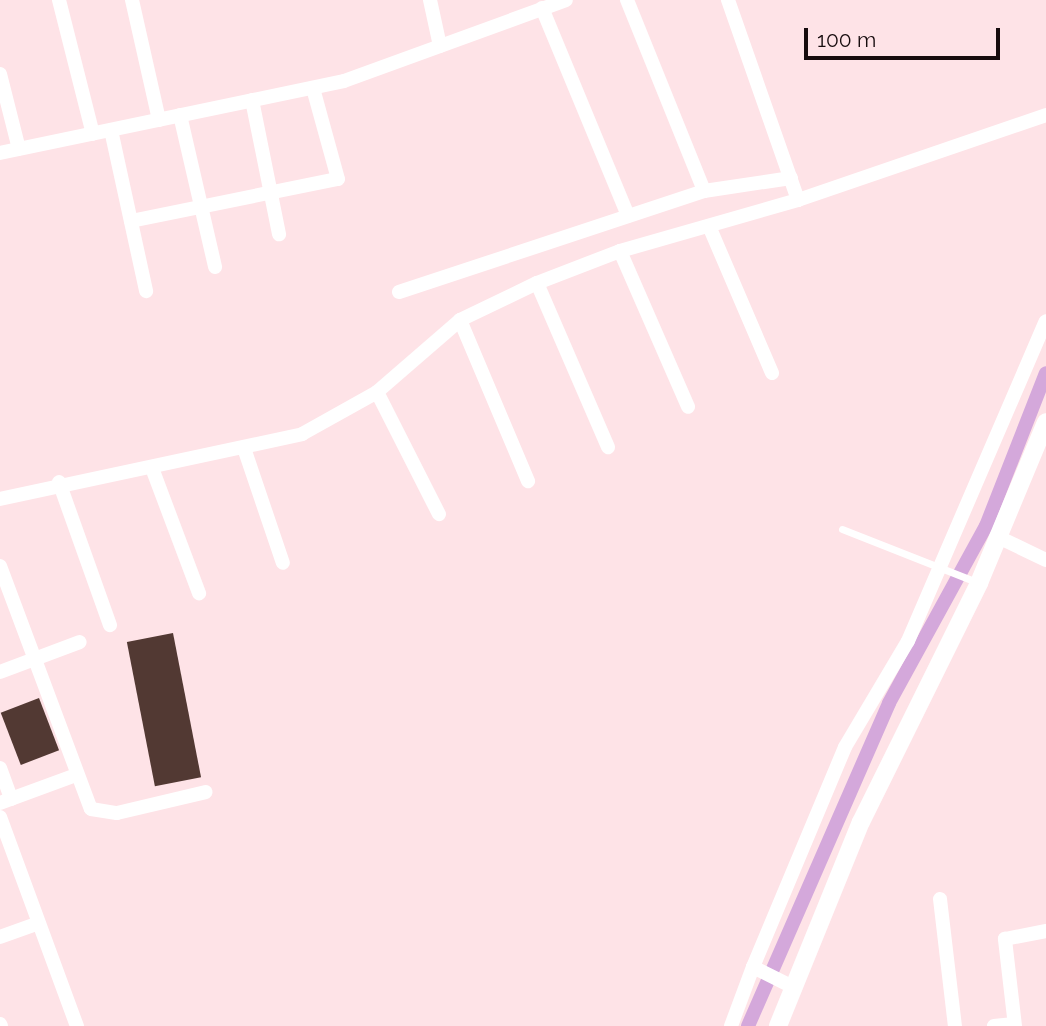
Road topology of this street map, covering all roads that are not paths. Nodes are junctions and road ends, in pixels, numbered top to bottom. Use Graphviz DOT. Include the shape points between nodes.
graph roads {
  1 [pos="59,0"];
  2 [pos="132,0"];
  3 [pos="430,0"];
  4 [pos="566,0"];
  5 [pos="627,0"];
  6 [pos="728,0"];
  7 [pos="542,8"];
  8 [pos="440,46"];
  9 [pos="0,74"];
  10 [pos="313,88"];
  11 [pos="252,100"];
  12 [pos="1046,115"];
  13 [pos="180,116"];
  14 [pos="159,120"];
  15 [pos="111,130"];
  16 [pos="93,134"];
  17 [pos="19,149"];
  18 [pos="0,153"];
  19 [pos="795,189"];
  20 [pos="704,191"];
  21 [pos="272,192"];
  22 [pos="203,206"];
  23 [pos="628,216"];
  24 [pos="131,221"];
  25 [pos="709,226"];
  26 [pos="279,234"];
  27 [pos="620,251"];
  28 [pos="215,267"];
  29 [pos="537,283"];
  30 [pos="146,290"];
  31 [pos="399,292"];
  32 [pos="460,320"];
  33 [pos="1046,321"];
  34 [pos="772,373"];
  35 [pos="377,392"];
  36 [pos="688,407"];
  37 [pos="1046,422"];
  38 [pos="608,447"];
  39 [pos="245,451"];
  40 [pos="152,468"];
  41 [pos="528,481"];
  42 [pos="59,482"];
  43 [pos="0,499"];
  44 [pos="439,514"];
  45 [pos="842,529"];
  46 [pos="998,537"];
  47 [pos="1046,560"];
  48 [pos="284,563"];
  49 [pos="0,566"];
  50 [pos="947,570"];
  51 [pos="976,582"];
  52 [pos="199,593"];
  53 [pos="110,625"];
  54 [pos="80,642"];
  55 [pos="34,659"];
  56 [pos="0,672"];
  57 [pos="0,768"];
  58 [pos="76,775"];
  59 [pos="206,792"];
  60 [pos="6,801"];
  61 [pos="0,817"];
  62 [pos="940,899"];
  63 [pos="39,923"];
  64 [pos="1046,931"];
  65 [pos="0,937"];
  66 [pos="760,970"];
  67 [pos="791,986"];
  68 [pos="1014,1025"];
  69 [pos="78,1026"];
  70 [pos="731,1026"];
  71 [pos="778,1026"];
  72 [pos="955,1026"];
  73 [pos="994,1026"];
  1 -- 16 [label="street"];
  2 -- 14 [label="street"];
  3 -- 8 [label="street"];
  4 -- 7 [label="street"];
  5 -- 20 [label="street"];
  6 -- 19 [label="street"];
  7 -- 8 [label="street"];
  7 -- 23 [label="street"];
  8 -- 10 [label="street"];
  9 -- 17 [label="street"];
  10 -- 11 [label="street"];
  10 -- 21 [label="street" via="338,179"];
  11 -- 13 [label="street"];
  11 -- 21 [label="street"];
  12 -- 19 [label="street"];
  13 -- 14 [label="street"];
  13 -- 22 [label="street"];
  14 -- 15 [label="street"];
  15 -- 16 [label="street"];
  15 -- 24 [label="street"];
  16 -- 17 [label="street"];
  17 -- 18 [label="street"];
  19 -- 20 [label="street"];
  19 -- 25 [label="street"];
  20 -- 23 [label="street"];
  21 -- 22 [label="street"];
  21 -- 26 [label="street"];
  22 -- 24 [label="street"];
  22 -- 28 [label="street"];
  23 -- 31 [label="street"];
  24 -- 30 [label="street"];
  25 -- 27 [label="street"];
  25 -- 34 [label="street"];
  27 -- 29 [label="street"];
  27 -- 36 [label="street"];
  29 -- 32 [label="street"];
  29 -- 38 [label="street"];
  32 -- 35 [label="street"];
  32 -- 41 [label="street"];
  33 -- 50 [label="street"];
  35 -- 39 [label="street" via="343,416"];
  35 -- 44 [label="street"];
  37 -- 46 [label="street"];
  39 -- 40 [label="street"];
  39 -- 48 [label="street"];
  40 -- 42 [label="street"];
  40 -- 52 [label="street"];
  42 -- 43 [label="street"];
  42 -- 53 [label="street"];
  45 -- 50 [label="lane"];
  46 -- 47 [label="street"];
  46 -- 51 [label="street"];
  49 -- 55 [label="street"];
  50 -- 51 [label="lane"];
  50 -- 66 [label="street" via="845,747"];
  51 -- 67 [label="street" via="861,822"];
  54 -- 55 [label="street"];
  55 -- 56 [label="street"];
  55 -- 58 [label="street"];
  57 -- 60 [label="street"];
  58 -- 59 [label="street" via="91,810 101,814"];
  58 -- 60 [label="street"];
  61 -- 63 [label="street"];
  62 -- 72 [label="street"];
  63 -- 65 [label="street"];
  63 -- 69 [label="street"];
  64 -- 68 [label="street" via="1004,939"];
  66 -- 67 [label="street"];
  66 -- 70 [label="street"];
  67 -- 71 [label="street"];
  68 -- 73 [label="street"];
}
